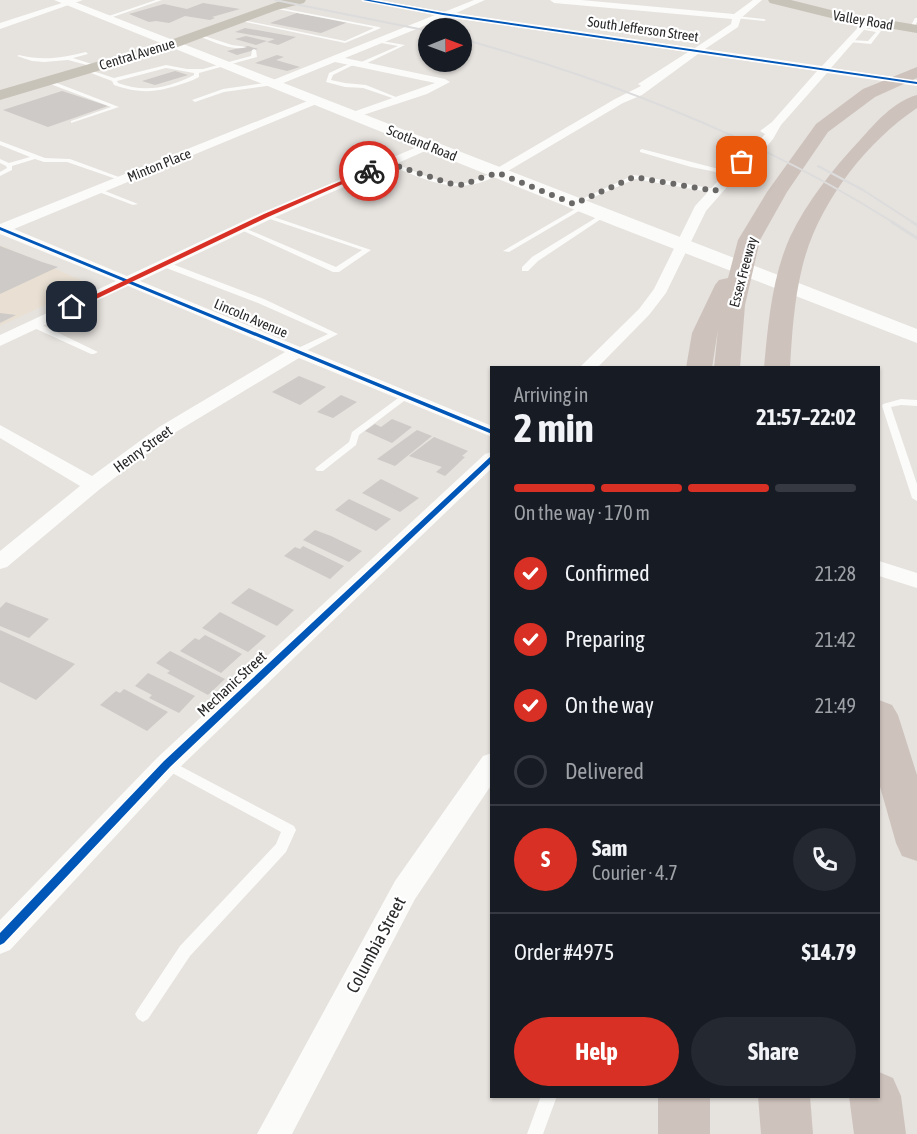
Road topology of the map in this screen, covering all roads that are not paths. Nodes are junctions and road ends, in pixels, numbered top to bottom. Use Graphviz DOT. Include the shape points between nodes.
graph roads {
  1 [pos="160,0"];
  2 [pos="299,0"];
  3 [pos="365,0"];
  4 [pos="481,0"];
  5 [pos="554,0"];
  6 [pos="758,0"];
  7 [pos="775,0"];
  8 [pos="69,1"];
  9 [pos="379,1"];
  10 [pos="279,4"];
  11 [pos="443,14"];
  12 [pos="736,17"];
  13 [pos="105,18"];
  14 [pos="238,20"];
  15 [pos="764,20"];
  16 [pos="864,25"];
  17 [pos="915,25"];
  18 [pos="0,26"];
  19 [pos="197,34"];
  20 [pos="353,39"];
  21 [pos="851,41"];
  22 [pos="376,42"];
  23 [pos="170,45"];
  24 [pos="698,51"];
  25 [pos="253,52"];
  26 [pos="86,53"];
  27 [pos="232,53"];
  28 [pos="19,56"];
  29 [pos="68,58"];
  30 [pos="334,58"];
  31 [pos="358,64"];
  32 [pos="91,68"];
  33 [pos="824,70"];
  34 [pos="196,72"];
  35 [pos="917,72"];
  36 [pos="114,80"];
  37 [pos="47,81"];
  38 [pos="917,83"];
  39 [pos="272,84"];
  40 [pos="0,95"];
  41 [pos="195,100"];
  42 [pos="399,100"];
  43 [pos="917,100"];
  44 [pos="315,101"];
  45 [pos="354,115"];
  46 [pos="73,122"];
  47 [pos="0,143"];
  48 [pos="428,146"];
  49 [pos="642,151"];
  50 [pos="35,157"];
  51 [pos="0,161"];
  52 [pos="388,163"];
  53 [pos="9,165"];
  54 [pos="498,173"];
  55 [pos="731,173"];
  56 [pos="0,174"];
  57 [pos="124,180"];
  58 [pos="98,190"];
  59 [pos="715,191"];
  60 [pos="135,204"];
  61 [pos="578,205"];
  62 [pos="604,215"];
  63 [pos="266,216"];
  64 [pos="240,228"];
  65 [pos="1,229"];
  66 [pos="749,240"];
  67 [pos="682,245"];
  68 [pos="507,251"];
  69 [pos="164,264"];
  70 [pos="525,269"];
  71 [pos="128,281"];
  72 [pos="781,316"];
  73 [pos="35,325"];
  74 [pos="917,338"];
  75 [pos="0,341"];
  76 [pos="94,352"];
  77 [pos="297,352"];
  78 [pos="589,366"];
  79 [pos="699,366"];
  80 [pos="727,366"];
  81 [pos="777,366"];
  82 [pos="791,366"];
  83 [pos="405,396"];
  84 [pos="917,403"];
  85 [pos="0,430"];
  86 [pos="490,431"];
  87 [pos="490,460"];
  88 [pos="320,469"];
  89 [pos="93,485"];
  90 [pos="917,498"];
  91 [pos="0,562"];
  92 [pos="880,568"];
  93 [pos="917,581"];
  94 [pos="880,718"];
  95 [pos="167,764"];
  96 [pos="490,766"];
  97 [pos="917,843"];
  98 [pos="0,940"];
  99 [pos="144,1014"];
  100 [pos="548,1098"];
  101 [pos="684,1098"];
  102 [pos="784,1098"];
  103 [pos="875,1098"];
  104 [pos="274,1134"];
  105 [pos="535,1134"];
  106 [pos="684,1134"];
  107 [pos="787,1134"];
  108 [pos="880,1134"];
  1 -- 13 [label="lane"];
  2 -- 10 [label="main road, Central Avenue"];
  3 -- 9 [label="street, South Jefferson Street"];
  4 -- 11 [label="street"];
  5 -- 12 [label="street"];
  6 -- 12 [label="street"];
  7 -- 16 [label="main road, Valley Road"];
  8 -- 13 [label="main road, Scotland Road"];
  8 -- 18 [label="street"];
  9 -- 11 [label="street, South Jefferson Street"];
  10 -- 14 [label="main road, Central Avenue"];
  10 -- 20 [label="lane" via="379,28"];
  11 -- 22 [label="street"];
  11 -- 24 [label="street, South Jefferson Street"];
  12 -- 15 [label="lane"];
  12 -- 24 [label="street" via="735,25"];
  13 -- 23 [label="main road, Scotland Road"];
  14 -- 19 [label="main road, Central Avenue"];
  14 -- 20 [label="lane" via="345,42"];
  16 -- 17 [label="main road, Valley Road"];
  16 -- 21 [label="street"];
  16 -- 21 [label="lane" via="879,31 870,43"];
  19 -- 23 [label="main road, Central Avenue"];
  19 -- 27 [label="lane"];
  20 -- 22 [label="lane"];
  21 -- 33 [label="street"];
  22 -- 30 [label="street"];
  22 -- 31 [label="lane" via="403,45"];
  23 -- 27 [label="main road, Scotland Road"];
  23 -- 32 [label="main road, Central Avenue"];
  24 -- 33 [label="street, South Jefferson Street"];
  24 -- 54 [label="street" via="640,92"];
  25 -- 27 [label="lane"];
  25 -- 27 [label="lane" via="245,49"];
  25 -- 27 [label="lane" via="255,56"];
  26 -- 29 [label="lane"];
  27 -- 34 [label="lane"];
  27 -- 39 [label="main road, Scotland Road"];
  28 -- 29 [label="lane" via="52,62"];
  29 -- 32 [label="lane"];
  30 -- 31 [label="street"];
  30 -- 39 [label="street"];
  31 -- 42 [label="lane" via="331,74 328,81 364,86"];
  31 -- 42 [label="street" via="445,82"];
  32 -- 36 [label="lane"];
  32 -- 37 [label="main road, Central Avenue"];
  33 -- 38 [label="street, South Jefferson Street"];
  33 -- 55 [label="street" via="755,153"];
  34 -- 36 [label="lane" via="166,66"];
  34 -- 36 [label="lane" via="197,76 191,79 144,93 126,89"];
  35 -- 66 [label="highway, Essex Freeway" via="869,93 822,128"];
  37 -- 40 [label="main road, Central Avenue"];
  37 -- 46 [label="lane" via="116,107"];
  39 -- 41 [label="lane" via="223,91"];
  39 -- 44 [label="main road, Scotland Road"];
  42 -- 45 [label="street"];
  43 -- 72 [label="highway" via="886,121 822,199 801,237"];
  44 -- 45 [label="main road, Scotland Road"];
  44 -- 57 [label="street, Minton Place"];
  45 -- 48 [label="main road, Scotland Road"];
  47 -- 50 [label="lane"];
  48 -- 52 [label="street"];
  48 -- 54 [label="main road, Scotland Road"];
  49 -- 55 [label="lane"];
  50 -- 53 [label="lane"];
  50 -- 57 [label="lane" via="68,160"];
  51 -- 53 [label="lane"];
  52 -- 54 [label="lane" via="452,184 464,185"];
  52 -- 63 [label="street"];
  53 -- 56 [label="lane" via="10,170"];
  54 -- 61 [label="main road, Scotland Road"];
  55 -- 59 [label="street"];
  57 -- 58 [label="street, Minton Place"];
  58 -- 60 [label="lane"];
  58 -- 65 [label="street, Minton Place"];
  59 -- 61 [label="lane" via="634,177"];
  59 -- 67 [label="street" via="700,209"];
  61 -- 62 [label="main road, Scotland Road"];
  61 -- 68 [label="lane"];
  62 -- 67 [label="main road, Scotland Road"];
  62 -- 70 [label="lane"];
  63 -- 64 [label="street"];
  63 -- 64 [label="lane" via="368,250 336,270"];
  64 -- 69 [label="street"];
  65 -- 71 [label="street, Lincoln Avenue"];
  66 -- 79 [label="highway" via="704,333"];
  66 -- 80 [label="highway, Essex Freeway" via="733,305"];
  67 -- 74 [label="main road, Scotland Road"];
  67 -- 78 [label="street" via="661,290"];
  69 -- 71 [label="street"];
  69 -- 77 [label="lane" via="334,334"];
  71 -- 73 [label="street"];
  71 -- 77 [label="street, Lincoln Avenue"];
  72 -- 81 [label="highway"];
  72 -- 82 [label="highway"];
  73 -- 75 [label="street"];
  73 -- 76 [label="lane"];
  77 -- 83 [label="street, Lincoln Avenue"];
  77 -- 89 [label="street, Henry Street" via="165,431"];
  83 -- 86 [label="street, Lincoln Avenue"];
  83 -- 88 [label="lane" via="355,434 353,443"];
  84 -- 90 [label="lane" via="886,406"];
  85 -- 89 [label="street"];
  87 -- 95 [label="street, Mechanic Street"];
  89 -- 91 [label="street, Henry Street"];
  92 -- 93 [label="street"];
  94 -- 97 [label="highway"];
  95 -- 98 [label="street, Mechanic Street"];
  95 -- 99 [label="lane" via="289,830 281,848 185,951"];
  96 -- 104 [label="street, Columbia Street" via="405,890"];
  100 -- 105 [label="lane"];
  101 -- 106 [label="highway"];
  102 -- 107 [label="highway"];
  103 -- 108 [label="highway"];
}
